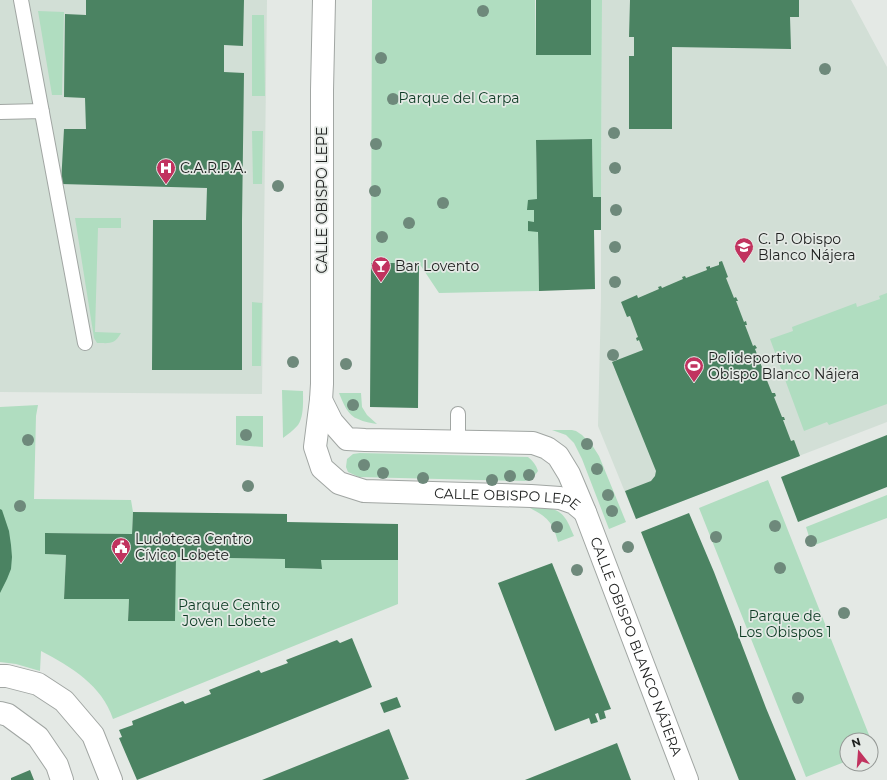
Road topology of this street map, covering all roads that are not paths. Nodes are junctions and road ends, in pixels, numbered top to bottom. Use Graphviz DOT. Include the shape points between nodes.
graph roads {
  1 [pos="21,0"];
  2 [pos="324,0"];
  3 [pos="42,111"];
  4 [pos="0,112"];
  5 [pos="85,343"];
  6 [pos="321,400"];
  7 [pos="458,414"];
  8 [pos="458,441"];
  9 [pos="585,512"];
  10 [pos="0,676"];
  11 [pos="4,714"];
  12 [pos="62,780"];
  13 [pos="111,780"];
  14 [pos="687,780"];
  1 -- 3 [label="lane"];
  2 -- 6 [label="street, CALLE OBISPO LEPE"];
  3 -- 4 [label="lane"];
  3 -- 5 [label="lane"];
  6 -- 8 [label="street, CALLE OBISPO LEPE" via="332,422 347,439"];
  6 -- 9 [label="street, CALLE OBISPO LEPE" via="315,447 322,468 339,483 364,491 560,498 574,503"];
  7 -- 8 [label="lane"];
  8 -- 9 [label="street, CALLE OBISPO LEPE" via="533,443 547,448 558,456 569,474"];
  9 -- 14 [label="street, CALLE OBISPO BLANCO NÁJERA"];
  10 -- 13 [label="street" via="38,684 64,701 93,735"];
  11 -- 12 [label="street" via="38,737 57,765"];
}
